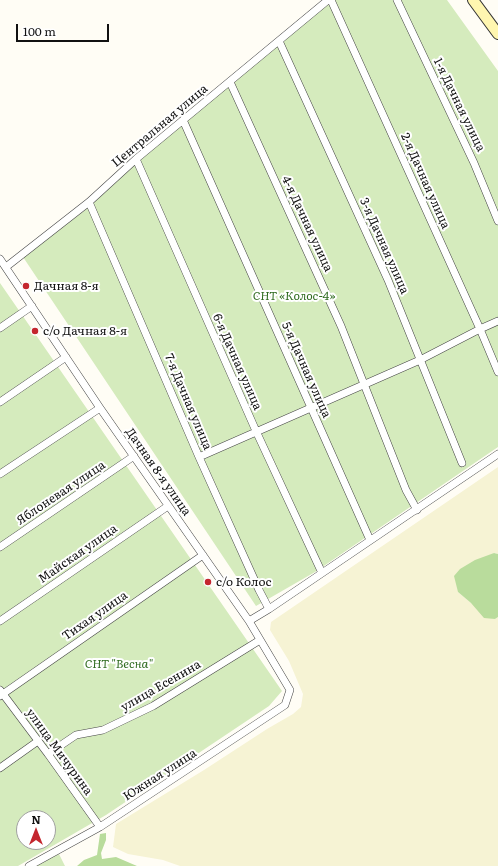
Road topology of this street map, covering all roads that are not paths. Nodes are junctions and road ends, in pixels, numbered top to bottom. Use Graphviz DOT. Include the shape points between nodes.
graph roads {
  1 [pos="330,0"];
  2 [pos="397,0"];
  3 [pos="473,0"];
  4 [pos="498,34"];
  5 [pos="279,41"];
  6 [pos="230,82"];
  7 [pos="183,120"];
  8 [pos="136,159"];
  9 [pos="89,202"];
  10 [pos="498,221"];
  11 [pos="0,259"];
  12 [pos="6,267"];
  13 [pos="32,306"];
  14 [pos="498,321"];
  15 [pos="0,328"];
  16 [pos="480,329"];
  17 [pos="66,357"];
  18 [pos="420,360"];
  19 [pos="498,372"];
  20 [pos="364,385"];
  21 [pos="0,402"];
  22 [pos="100,408"];
  23 [pos="312,409"];
  24 [pos="256,431"];
  25 [pos="498,454"];
  26 [pos="134,456"];
  27 [pos="199,457"];
  28 [pos="462,463"];
  29 [pos="0,474"];
  30 [pos="168,506"];
  31 [pos="417,510"];
  32 [pos="370,540"];
  33 [pos="0,547"];
  34 [pos="203,555"];
  35 [pos="322,573"];
  36 [pos="269,609"];
  37 [pos="0,621"];
  38 [pos="249,622"];
  39 [pos="260,640"];
  40 [pos="290,690"];
  41 [pos="1,693"];
  42 [pos="38,741"];
  43 [pos="48,754"];
  44 [pos="0,768"];
  45 [pos="100,827"];
  46 [pos="29,866"];
  1 -- 5 [label="street, Центральная улица"];
  1 -- 16 [label="street, 2-я Дачная улица"];
  2 -- 10 [label="street, 1-я Дачная улица" via="474,163"];
  3 -- 4 [label="street"];
  5 -- 6 [label="street, Центральная улица"];
  5 -- 18 [label="street, 3-я Дачная улица" via="388,280"];
  6 -- 7 [label="street, Центральная улица"];
  6 -- 20 [label="street, 4-я Дачная улица" via="319,275"];
  7 -- 8 [label="street, Центральная улица"];
  7 -- 23 [label="street, 5-я Дачная улица"];
  8 -- 9 [label="street, Центральная улица"];
  8 -- 24 [label="street, 6-я Дачная улица"];
  9 -- 12 [label="street, Центральная улица"];
  9 -- 27 [label="street, 7-я Дачная улица"];
  11 -- 12 [label="street, Дачная 8-я улица"];
  12 -- 13 [label="street, Дачная 8-я улица"];
  13 -- 15 [label="street"];
  13 -- 17 [label="street, Дачная 8-я улица"];
  14 -- 16 [label="street"];
  16 -- 18 [label="street"];
  16 -- 19 [label="street, 2-я Дачная улица"];
  17 -- 21 [label="street"];
  17 -- 22 [label="street, Дачная 8-я улица"];
  18 -- 20 [label="street"];
  18 -- 28 [label="street, 3-я Дачная улица"];
  20 -- 23 [label="street"];
  20 -- 31 [label="street, 4-я Дачная улица" via="406,490"];
  22 -- 26 [label="street, Дачная 8-я улица"];
  22 -- 29 [label="street"];
  23 -- 24 [label="street"];
  23 -- 32 [label="street, 5-я Дачная улица"];
  24 -- 27 [label="street"];
  24 -- 35 [label="street, 6-я Дачная улица"];
  25 -- 31 [label="street"];
  26 -- 30 [label="street, Дачная 8-я улица"];
  26 -- 33 [label="street, Яблоневая улица"];
  27 -- 36 [label="street, 7-я Дачная улица"];
  30 -- 34 [label="street, Дачная 8-я улица"];
  30 -- 37 [label="street, Майская улица"];
  31 -- 32 [label="street"];
  32 -- 35 [label="street"];
  34 -- 38 [label="street, Дачная 8-я улица"];
  34 -- 41 [label="street, Тихая улица"];
  35 -- 36 [label="street"];
  36 -- 38 [label="street"];
  38 -- 39 [label="street, Дачная 8-я улица"];
  39 -- 40 [label="street, Дачная 8-я улица"];
  39 -- 43 [label="street, улица Есенина" via="152,706 103,730 76,735"];
  40 -- 45 [label="street, Южная улица" via="286,705"];
  41 -- 42 [label="street, улица Мичурина"];
  42 -- 43 [label="street, улица Мичурина"];
  42 -- 44 [label="street"];
  43 -- 45 [label="street, улица Мичурина"];
  45 -- 46 [label="street, Южная улица"];
}
